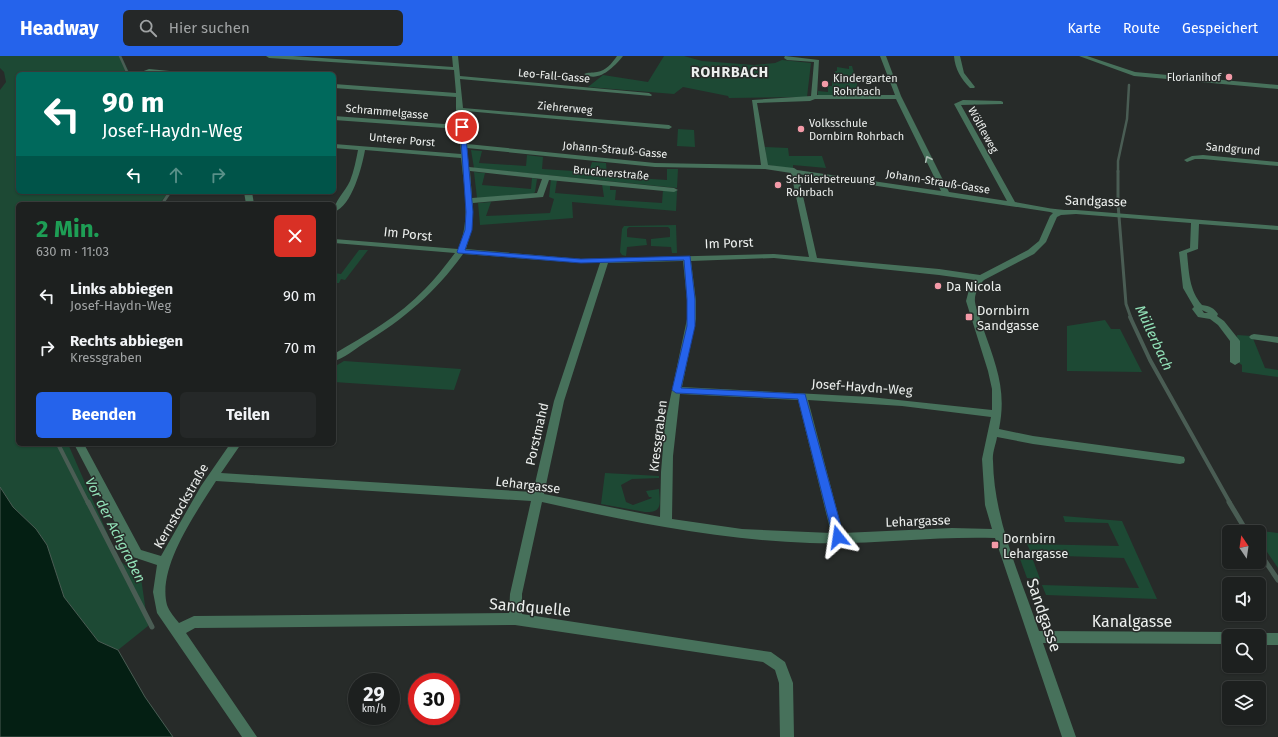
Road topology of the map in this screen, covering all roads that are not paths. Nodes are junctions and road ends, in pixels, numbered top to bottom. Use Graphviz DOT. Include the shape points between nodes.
graph roads {
  1 [pos="269,56"];
  2 [pos="455,56"];
  3 [pos="620,56"];
  4 [pos="788,56"];
  5 [pos="883,56"];
  6 [pos="957,56"];
  7 [pos="1082,56"];
  8 [pos="457,69"];
  9 [pos="587,74"];
  10 [pos="457,78"];
  11 [pos="336,86"];
  12 [pos="972,86"];
  13 [pos="1278,87"];
  14 [pos="458,95"];
  15 [pos="649,95"];
  16 [pos="814,97"];
  17 [pos="899,97"];
  18 [pos="1001,103"];
  19 [pos="459,110"];
  20 [pos="336,118"];
  21 [pos="462,127"];
  22 [pos="669,127"];
  23 [pos="336,146"];
  24 [pos="464,146"];
  25 [pos="362,148"];
  26 [pos="465,156"];
  27 [pos="1187,160"];
  28 [pos="1278,164"];
  29 [pos="765,167"];
  30 [pos="466,170"];
  31 [pos="794,170"];
  32 [pos="546,178"];
  33 [pos="674,190"];
  34 [pos="946,194"];
  35 [pos="469,201"];
  36 [pos="1012,204"];
  37 [pos="336,207"];
  38 [pos="1059,213"];
  39 [pos="1195,221"];
  40 [pos="1278,228"];
  41 [pos="336,241"];
  42 [pos="461,252"];
  43 [pos="687,258"];
  44 [pos="813,258"];
  45 [pos="605,260"];
  46 [pos="981,278"];
  47 [pos="1254,337"];
  48 [pos="1278,340"];
  49 [pos="336,357"];
  50 [pos="1236,362"];
  51 [pos="676,390"];
  52 [pos="802,396"];
  53 [pos="997,414"];
  54 [pos="993,432"];
  55 [pos="80,446"];
  56 [pos="235,446"];
  57 [pos="1180,460"];
  58 [pos="213,477"];
  59 [pos="537,497"];
  60 [pos="666,522"];
  61 [pos="999,534"];
  62 [pos="838,537"];
  63 [pos="164,562"];
  64 [pos="515,619"];
  65 [pos="178,630"];
  66 [pos="1035,637"];
  67 [pos="1222,638"];
  68 [pos="1266,638"];
  69 [pos="1278,639"];
  70 [pos="250,737"];
  71 [pos="787,737"];
  72 [pos="1069,737"];
  1 -- 8 [label="street"];
  2 -- 8 [label="street"];
  3 -- 9 [label="street" via="606,72"];
  4 -- 16 [label="street" via="816,61"];
  5 -- 17 [label="street"];
  6 -- 12 [label="street" via="957,63 964,78"];
  7 -- 13 [label="street" via="1134,74"];
  8 -- 10 [label="street"];
  10 -- 14 [label="street"];
  10 -- 15 [label="street, Leo-Fall-Gasse"];
  11 -- 14 [label="street, Schrammelgasse"];
  14 -- 19 [label="street"];
  16 -- 17 [label="street"];
  16 -- 29 [label="street" via="754,102"];
  34 -- 17 [label="street, one-way"];
  18 -- 36 [label="street, Wölfleweg" via="957,104"];
  19 -- 21 [label="street"];
  19 -- 22 [label="street, Ziehrerweg"];
  20 -- 21 [label="street, Schrammelgasse"];
  21 -- 24 [label="street"];
  23 -- 25 [label="street, Unterer Porst"];
  24 -- 26 [label="street"];
  24 -- 29 [label="street, Johann-Strauß-Gasse" via="655,165"];
  25 -- 26 [label="street, Unterer Porst"];
  25 -- 37 [label="street, Unterer Porst" via="353,186"];
  26 -- 30 [label="street"];
  27 -- 28 [label="street, Sandgrund" via="1203,157"];
  29 -- 31 [label="street, Johann-Strauß-Gasse"];
  30 -- 32 [label="street, Brucknerstraße"];
  30 -- 35 [label="street"];
  31 -- 34 [label="street, Johann-Strauß-Gasse"];
  31 -- 44 [label="street"];
  32 -- 33 [label="street, Brucknerstraße"];
  32 -- 35 [label="street" via="540,195"];
  34 -- 36 [label="street, Johann-Strauß-Gasse"];
  35 -- 42 [label="street" via="468,230"];
  36 -- 38 [label="street, Johann-Strauß-Gasse"];
  38 -- 39 [label="street, Sandgasse"];
  38 -- 46 [label="street, Sandgasse" via="1054,216 1042,242 1031,252"];
  39 -- 40 [label="street, Sandgasse"];
  39 -- 50 [label="street" via="1194,249 1184,252 1186,286 1199,307 1212,311 1212,316 1235,341"];
  41 -- 42 [label="street, Im Porst"];
  42 -- 45 [label="street, Im Porst" via="561,260"];
  42 -- 49 [label="street" via="435,286 409,310 374,335"];
  43 -- 44 [label="street, Im Porst"];
  43 -- 45 [label="street, Im Porst"];
  43 -- 51 [label="street, Kressgraben" via="691,326"];
  44 -- 46 [label="street, Im Porst"];
  45 -- 59 [label="street, Porstmahd" via="559,401"];
  46 -- 53 [label="street, Sandgasse" via="974,286 970,301 995,380"];
  47 -- 48 [label="street"];
  51 -- 52 [label="street, Josef-Haydn-Weg"];
  51 -- 60 [label="street, Kressgraben" via="665,482"];
  52 -- 53 [label="street, Josef-Haydn-Weg" via="933,406"];
  52 -- 62 [label="street"];
  53 -- 54 [label="street, Sandgasse"];
  54 -- 57 [label="street"];
  54 -- 61 [label="street, Sandgasse" via="987,459 988,488"];
  55 -- 63 [label="street" via="137,554"];
  56 -- 58 [label="street, Kernstockstraße"];
  58 -- 59 [label="street, Lehargasse"];
  58 -- 63 [label="street, Kernstockstraße"];
  59 -- 60 [label="street, Lehargasse"];
  59 -- 64 [label="street, Porstmahd" via="516,594"];
  60 -- 62 [label="street, Lehargasse" via="752,534"];
  61 -- 62 [label="street, Lehargasse"];
  61 -- 66 [label="street, Sandgasse"];
  63 -- 65 [label="street, Kernstockstraße" via="159,598 162,609"];
  64 -- 65 [label="street, Sandquelle" via="194,622"];
  64 -- 71 [label="street, Sandquelle" via="766,656 780,666 786,683"];
  65 -- 70 [label="street, Kernstockstraße"];
  66 -- 67 [label="street, Kanalgasse"];
  66 -- 72 [label="street, Sandgasse"];
  68 -- 69 [label="street"];
}
